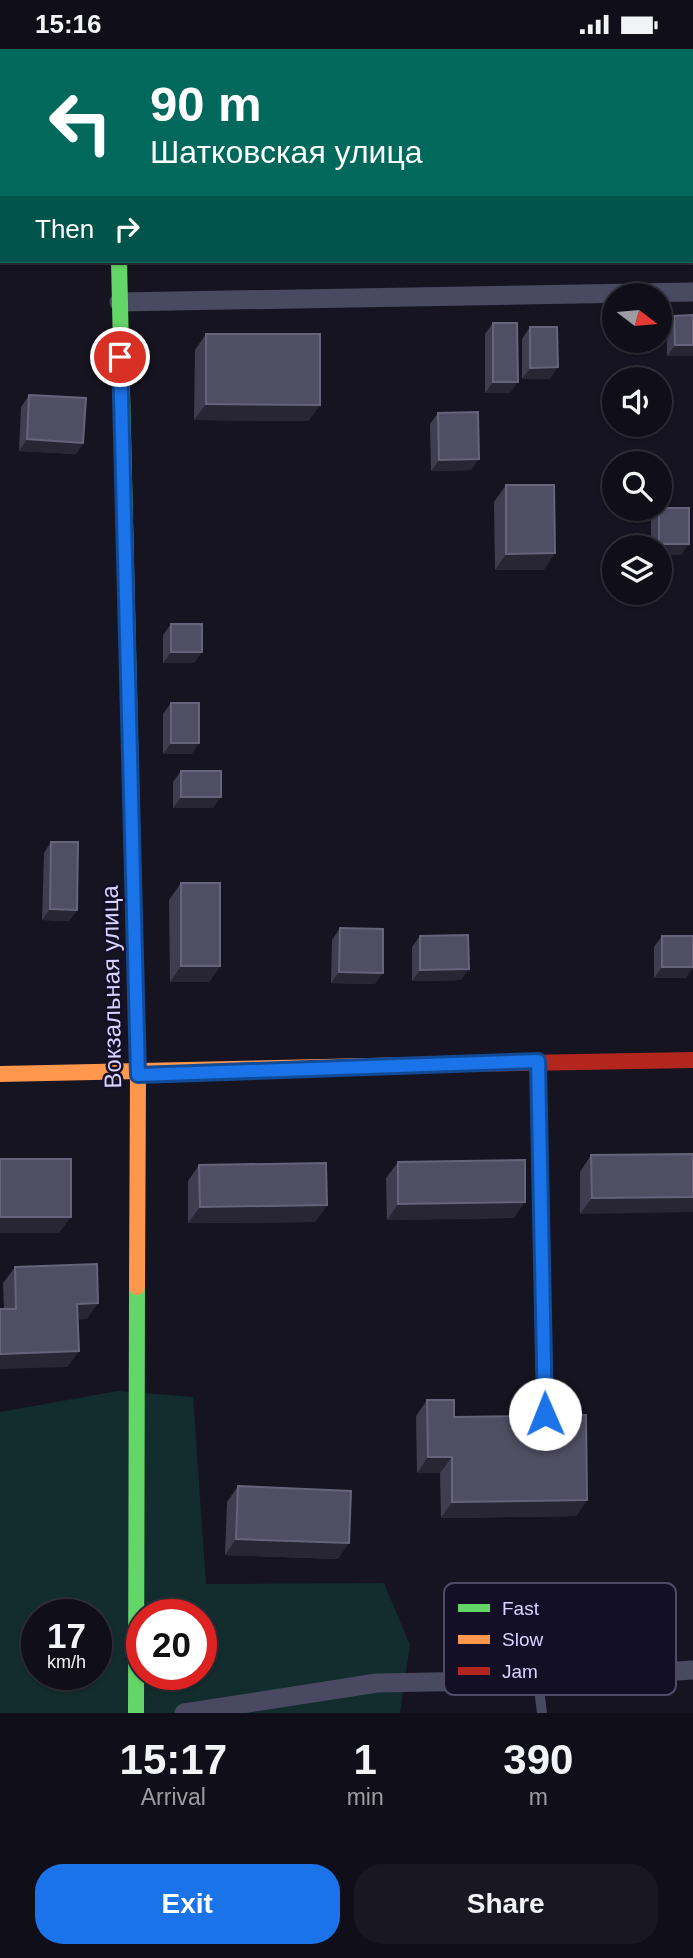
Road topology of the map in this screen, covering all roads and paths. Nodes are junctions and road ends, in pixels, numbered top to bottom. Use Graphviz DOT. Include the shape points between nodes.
graph roads {
  1 [pos="119,263"];
  2 [pos="693,292"];
  3 [pos="119,302"];
  4 [pos="538,1061"];
  5 [pos="693,1061"];
  6 [pos="0,1075"];
  7 [pos="138,1075"];
  8 [pos="545,1414"];
  9 [pos="444,1682"];
  10 [pos="540,1695"];
  11 [pos="136,1713"];
  12 [pos="184,1713"];
  13 [pos="542,1713"];
  1 -- 3 [label="street, Вокзальная улица"];
  2 -- 3 [label="street"];
  3 -- 7 [label="street, Вокзальная улица"];
  4 -- 5 [label="street"];
  4 -- 7 [label="street"];
  4 -- 8 [label="lane"];
  6 -- 7 [label="street"];
  7 -- 11 [label="street, Вокзальная улица"];
  9 -- 12 [label="street" via="377,1683"];
  10 -- 13 [label="lane"];
}
